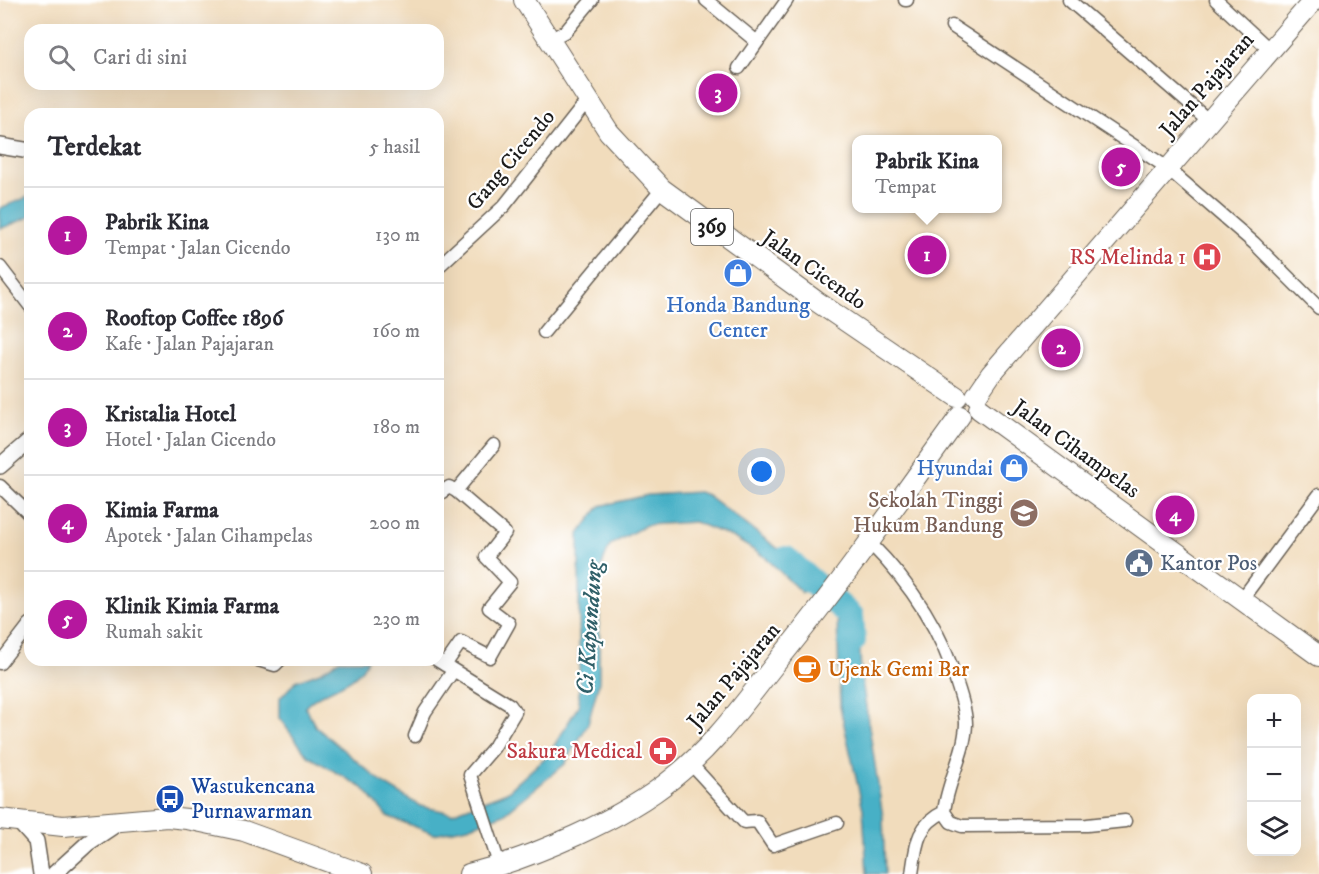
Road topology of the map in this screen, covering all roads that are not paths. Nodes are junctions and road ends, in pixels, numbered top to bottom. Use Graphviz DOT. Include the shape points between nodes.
graph roads {
  1 [pos="524,0"];
  2 [pos="592,0"];
  3 [pos="787,0"];
  4 [pos="1069,0"];
  5 [pos="1216,0"];
  6 [pos="1314,0"];
  7 [pos="711,1"];
  8 [pos="952,26"];
  9 [pos="551,39"];
  10 [pos="757,42"];
  11 [pos="1270,50"];
  12 [pos="739,68"];
  13 [pos="587,100"];
  14 [pos="1208,120"];
  15 [pos="0,146"];
  16 [pos="24,150"];
  17 [pos="1166,168"];
  18 [pos="662,189"];
  19 [pos="444,261"];
  20 [pos="0,267"];
  21 [pos="24,298"];
  22 [pos="1319,308"];
  23 [pos="544,332"];
  24 [pos="968,404"];
  25 [pos="24,445"];
  26 [pos="494,445"];
  27 [pos="0,466"];
  28 [pos="0,486"];
  29 [pos="444,491"];
  30 [pos="456,491"];
  31 [pos="1319,495"];
  32 [pos="24,509"];
  33 [pos="868,542"];
  34 [pos="1242,599"];
  35 [pos="24,632"];
  36 [pos="1319,656"];
  37 [pos="0,663"];
  38 [pos="445,665"];
  39 [pos="415,736"];
  40 [pos="690,763"];
  41 [pos="944,812"];
  42 [pos="0,819"];
  43 [pos="1125,821"];
  44 [pos="20,823"];
  45 [pos="118,823"];
  46 [pos="837,823"];
  47 [pos="499,864"];
  48 [pos="42,874"];
  49 [pos="54,874"];
  50 [pos="362,874"];
  51 [pos="470,874"];
  52 [pos="912,874"];
  1 -- 9 [label="main road, Jalan Cicendo / 369"];
  2 -- 9 [label="street" via="566,31"];
  3 -- 10 [label="street"];
  4 -- 14 [label="street"];
  5 -- 11 [label="street"];
  6 -- 11 [label="main road, Jalan Pajajaran"];
  7 -- 10 [label="street"];
  8 -- 17 [label="street"];
  9 -- 13 [label="main road, Jalan Cicendo / 369"];
  10 -- 12 [label="street"];
  11 -- 14 [label="main road, Jalan Pajajaran"];
  13 -- 18 [label="main road, Jalan Cicendo / 369" via="632,159"];
  13 -- 19 [label="street, Gang Cicendo" via="504,206"];
  14 -- 17 [label="main road, Jalan Pajajaran"];
  15 -- 16 [label="street"];
  17 -- 22 [label="street" via="1254,243"];
  17 -- 24 [label="main road, Jalan Pajajaran"];
  18 -- 23 [label="street"];
  18 -- 24 [label="main road, Jalan Cicendo / 369" via="834,314"];
  20 -- 21 [label="street"];
  24 -- 33 [label="main road, Jalan Pajajaran"];
  24 -- 34 [label="main road, Jalan Cihampelas"];
  25 -- 27 [label="street"];
  26 -- 30 [label="street"];
  28 -- 32 [label="street"];
  29 -- 30 [label="street" via="449,487"];
  30 -- 38 [label="street" via="505,533 486,557 510,582 489,608 509,623 490,657 462,642"];
  31 -- 34 [label="street"];
  33 -- 40 [label="main road, Jalan Pajajaran" via="814,618 732,719"];
  33 -- 41 [label="street" via="904,580 933,624 961,696 966,722 964,738 946,792"];
  34 -- 36 [label="main road, Jalan Cihampelas"];
  35 -- 37 [label="street"];
  38 -- 39 [label="street"];
  38 -- 47 [label="street" via="515,711 494,747 470,775"];
  40 -- 46 [label="street" via="744,822 757,821 773,844"];
  40 -- 47 [label="main road, Jalan Pajajaran" via="650,795 597,824"];
  41 -- 43 [label="street" via="951,822 962,826"];
  41 -- 52 [label="street" via="931,818 919,832"];
  42 -- 44 [label="main road"];
  44 -- 45 [label="main road"];
  44 -- 48 [label="street" via="36,841"];
  45 -- 49 [label="street" via="88,843"];
  45 -- 50 [label="main road" via="167,817 217,824"];
  47 -- 51 [label="main road, Jalan Pajajaran"];
}
